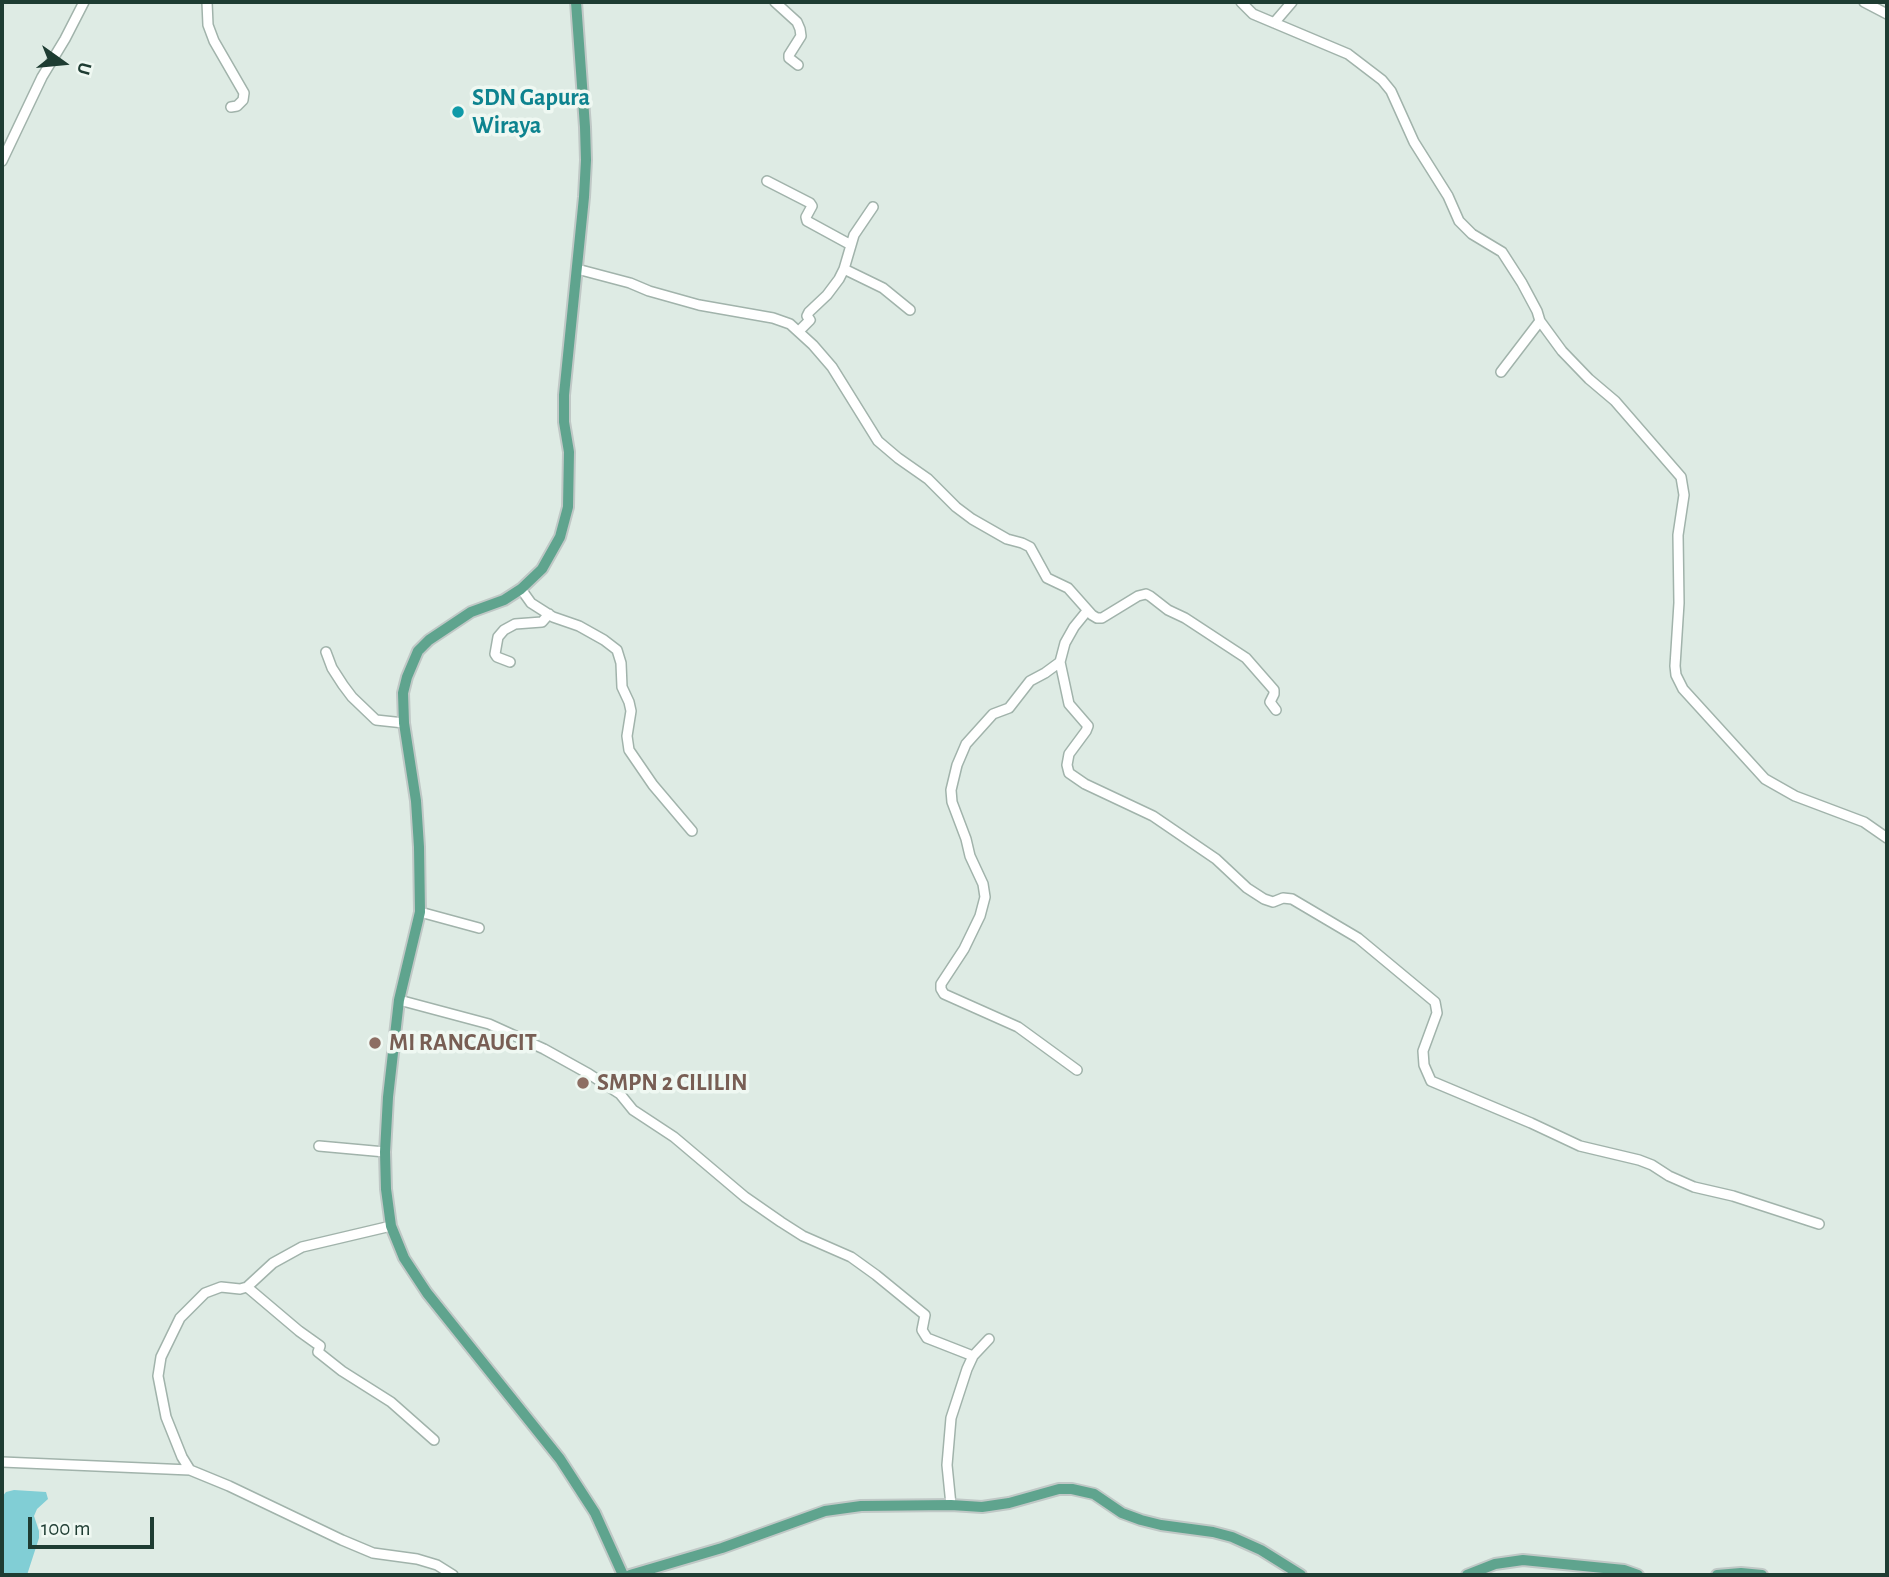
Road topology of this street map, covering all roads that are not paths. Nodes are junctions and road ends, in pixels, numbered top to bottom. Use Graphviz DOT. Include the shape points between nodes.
graph roads {
  1 [pos="84,2"];
  2 [pos="207,2"];
  3 [pos="576,2"];
  4 [pos="775,2"];
  5 [pos="1241,2"];
  6 [pos="1292,2"];
  7 [pos="1864,2"];
  8 [pos="1887,14"];
  9 [pos="1274,23"];
  10 [pos="798,65"];
  11 [pos="231,107"];
  12 [pos="2,161"];
  13 [pos="767,181"];
  14 [pos="873,208"];
  15 [pos="851,244"];
  16 [pos="577,269"];
  17 [pos="844,269"];
  18 [pos="910,310"];
  19 [pos="1540,321"];
  20 [pos="799,331"];
  21 [pos="1501,372"];
  22 [pos="521,589"];
  23 [pos="1087,611"];
  24 [pos="549,614"];
  25 [pos="326,652"];
  26 [pos="510,662"];
  27 [pos="1060,662"];
  28 [pos="1276,710"];
  29 [pos="404,723"];
  30 [pos="692,831"];
  31 [pos="1887,838"];
  32 [pos="420,912"];
  33 [pos="479,928"];
  34 [pos="399,1000"];
  35 [pos="1077,1070"];
  36 [pos="319,1146"];
  37 [pos="385,1152"];
  38 [pos="1819,1224"];
  39 [pos="391,1226"];
  40 [pos="247,1287"];
  41 [pos="989,1339"];
  42 [pos="973,1356"];
  43 [pos="435,1440"];
  44 [pos="2,1462"];
  45 [pos="190,1471"];
  46 [pos="951,1505"];
  47 [pos="453,1575"];
  48 [pos="623,1575"];
  49 [pos="630,1575"];
  50 [pos="1301,1575"];
  51 [pos="1467,1575"];
  52 [pos="1638,1575"];
  53 [pos="1717,1575"];
  54 [pos="1762,1575"];
  1 -- 12 [label="street"];
  2 -- 11 [label="street" via="214,41 244,93 243,100"];
  3 -- 16 [label="main road" via="586,160"];
  4 -- 10 [label="street" via="800,29 801,36 789,55"];
  5 -- 9 [label="street" via="1253,14"];
  6 -- 9 [label="street"];
  7 -- 8 [label="street"];
  9 -- 19 [label="street" via="1348,54 1382,80 1459,221 1502,253"];
  13 -- 15 [label="street" via="810,203 807,221"];
  14 -- 15 [label="street"];
  15 -- 17 [label="street"];
  16 -- 20 [label="street" via="699,305 783,320"];
  16 -- 22 [label="main road" via="564,395 568,507 551,555"];
  17 -- 18 [label="street" via="883,288"];
  17 -- 20 [label="street"];
  19 -- 21 [label="street"];
  19 -- 31 [label="street" via="1576,368 1615,401 1681,477 1684,495 1678,534 1675,666 1684,689 1765,779 1795,796 1864,822"];
  20 -- 23 [label="street" via="832,368 878,441 972,519 1030,547 1047,578 1068,588"];
  22 -- 24 [label="street" via="531,603"];
  22 -- 29 [label="main road" via="471,612 418,651 403,693"];
  23 -- 27 [label="street" via="1069,635"];
  23 -- 28 [label="street" via="1100,619 1138,596 1150,596 1246,658 1274,690 1270,702"];
  24 -- 26 [label="street" via="542,622 515,624 498,637 495,654"];
  24 -- 30 [label="street" via="617,650 631,711 629,750"];
  25 -- 29 [label="street" via="343,685 376,720"];
  27 -- 35 [label="street" via="1030,681 1009,708 993,714 966,744 957,765 952,802 985,897 980,916 941,989 1018,1027"];
  27 -- 38 [label="street" via="1069,704 1088,726 1069,754 1069,773 1153,816 1264,899 1292,899 1358,937 1435,1002 1437,1013 1423,1051 1431,1081 1580,1146 1639,1160 1694,1187"];
  29 -- 32 [label="main road" via="416,802"];
  32 -- 33 [label="street"];
  32 -- 34 [label="main road"];
  34 -- 37 [label="main road"];
  34 -- 42 [label="street" via="489,1024 589,1074 745,1197 803,1236 851,1257 876,1275 925,1315 922,1330 927,1338"];
  36 -- 37 [label="street"];
  37 -- 39 [label="main road"];
  39 -- 40 [label="street" via="302,1247 274,1263"];
  39 -- 48 [label="main road" via="416,1279 583,1494"];
  40 -- 43 [label="street" via="320,1346 318,1352 391,1402"];
  40 -- 45 [label="street" via="221,1287 205,1293 180,1318 161,1357 158,1376 166,1417"];
  41 -- 42 [label="street"];
  42 -- 46 [label="street" via="951,1418 947,1465"];
  44 -- 45 [label="street"];
  45 -- 47 [label="street" via="373,1553 416,1559"];
  46 -- 49 [label="main road" via="825,1511"];
  46 -- 50 [label="main road" via="999,1506 1072,1489 1094,1494 1141,1520 1232,1537"];
  51 -- 52 [label="main road" via="1523,1560"];
  53 -- 54 [label="main road"];
}
